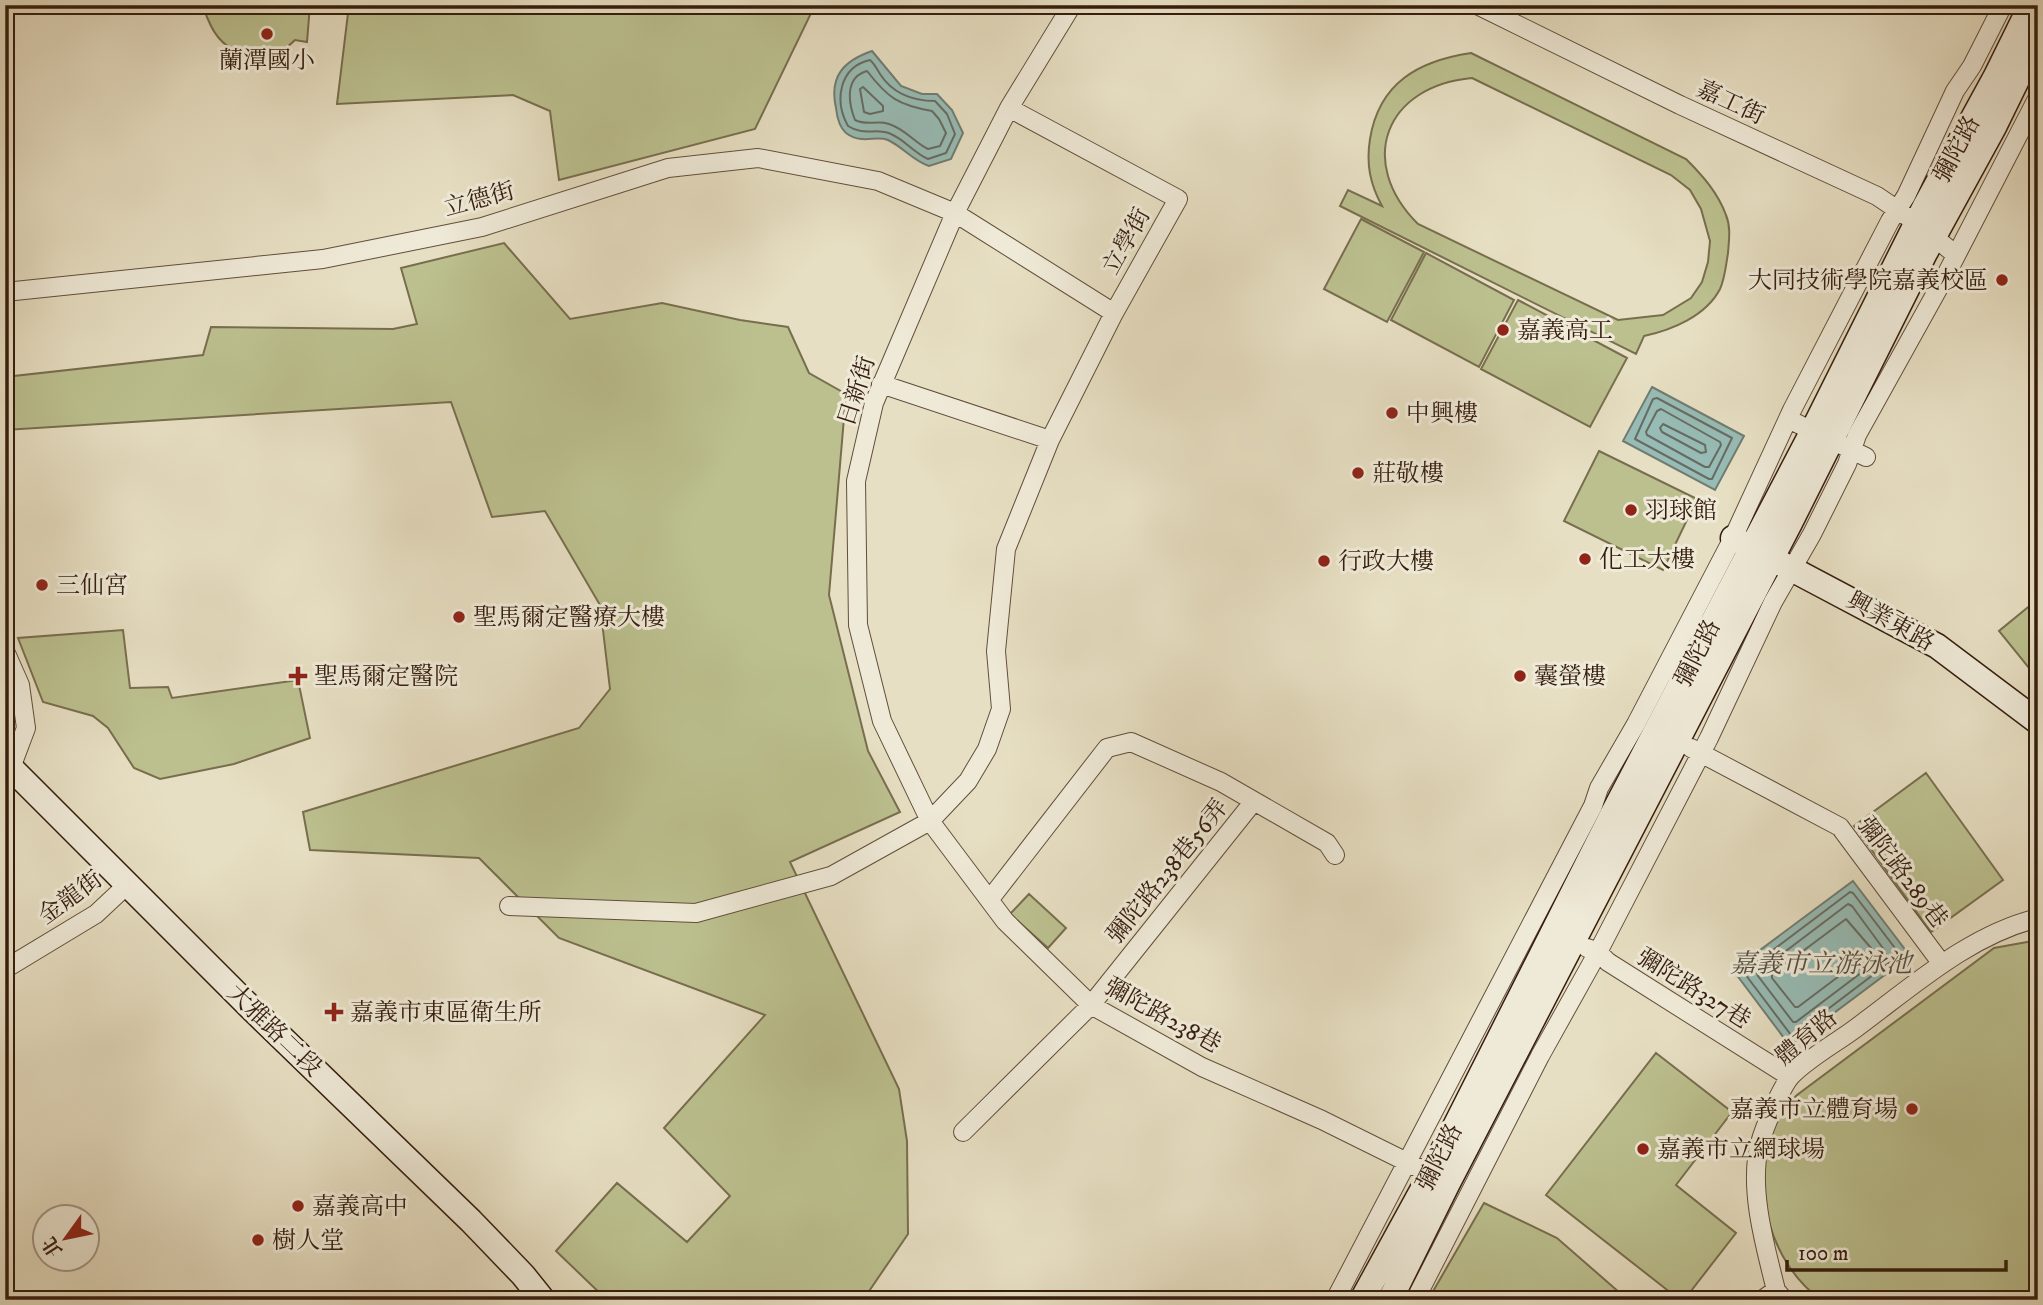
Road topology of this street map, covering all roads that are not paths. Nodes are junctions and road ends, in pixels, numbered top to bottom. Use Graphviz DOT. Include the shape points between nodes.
graph roads {
  1 [pos="1072,5"];
  2 [pos="1477,5"];
  3 [pos="2003,5"];
  4 [pos="2031,5"];
  5 [pos="2038,37"];
  6 [pos="1964,79"];
  7 [pos="2038,97"];
  8 [pos="1995,100"];
  9 [pos="1009,108"];
  10 [pos="2032,127"];
  11 [pos="955,213"];
  12 [pos="1916,223"];
  13 [pos="1956,255"];
  14 [pos="5,292"];
  15 [pos="1114,313"];
  16 [pos="881,384"];
  17 [pos="1788,419"];
  18 [pos="1050,440"];
  19 [pos="1840,444"];
  20 [pos="1762,553"];
  21 [pos="5,651"];
  22 [pos="2038,722"];
  23 [pos="1656,733"];
  24 [pos="1705,755"];
  25 [pos="8,765"];
  26 [pos="1254,802"];
  27 [pos="1613,815"];
  28 [pos="930,821"];
  29 [pos="1658,836"];
  30 [pos="1335,855"];
  31 [pos="127,885"];
  32 [pos="990,899"];
  33 [pos="509,906"];
  34 [pos="2038,918"];
  35 [pos="1524,934"];
  36 [pos="1563,939"];
  37 [pos="1603,957"];
  38 [pos="1942,964"];
  39 [pos="5,969"];
  40 [pos="1091,1005"];
  41 [pos="1790,1077"];
  42 [pos="963,1132"];
  43 [pos="1406,1163"];
  44 [pos="1431,1174"];
  45 [pos="1774,1296"];
  46 [pos="543,1300"];
  47 [pos="1335,1300"];
  48 [pos="1362,1300"];
  49 [pos="1390,1300"];
  50 [pos="1415,1300"];
  1 -- 9 [label="street, 日新街"];
  2 -- 12 [label="street, 嘉工街" via="1877,197"];
  3 -- 6 [label="street, 彌陀路"];
  4 -- 8 [label="street, 彌陀路"];
  5 -- 8 [label="street, 彌陀路"];
  6 -- 8 [label="street"];
  6 -- 12 [label="street, 彌陀路"];
  7 -- 10 [label="street, 彌陀路"];
  8 -- 10 [label="street"];
  8 -- 12 [label="street, 彌陀路"];
  9 -- 11 [label="street, 日新街"];
  9 -- 15 [label="street, 立學街" via="1178,199"];
  10 -- 13 [label="street, 彌陀路"];
  11 -- 14 [label="street, 立德街" via="878,181 758,158 668,168 482,227 323,259"];
  11 -- 15 [label="street, 立德街"];
  11 -- 16 [label="street, 日新街"];
  12 -- 13 [label="street, 嘉工街"];
  12 -- 17 [label="street, 彌陀路" via="1890,221"];
  12 -- 19 [label="street, 彌陀路"];
  13 -- 19 [label="street, 彌陀路" via="1857,435"];
  15 -- 18 [label="street, 立學街"];
  16 -- 18 [label="street"];
  16 -- 28 [label="street, 日新街" via="856,481 858,625 882,721"];
  17 -- 19 [label="street"];
  17 -- 20 [label="street, 彌陀路"];
  18 -- 28 [label="street, 立學街" via="1006,550 996,651 1001,709 987,749 968,781"];
  19 -- 20 [label="street, 彌陀路"];
  20 -- 22 [label="street, 興業東路" via="1937,646"];
  20 -- 23 [label="street, 彌陀路"];
  20 -- 23 [label="street, 彌陀路"];
  20 -- 24 [label="street, 彌陀路" via="1773,602"];
  21 -- 25 [label="street" via="20,685 26,728"];
  23 -- 24 [label="street, 彌陀路289巷"];
  23 -- 27 [label="street, 彌陀路"];
  23 -- 27 [label="street, 彌陀路" via="1599,788"];
  24 -- 29 [label="street, 彌陀路"];
  24 -- 38 [label="street, 彌陀路289巷" via="1840,828"];
  25 -- 31 [label="street, 大雅路二段"];
  26 -- 30 [label="street" via="1327,843"];
  26 -- 32 [label="street" via="1221,782 1131,742 1107,748"];
  26 -- 40 [label="street, 彌陀路238巷56弄"];
  27 -- 29 [label="street"];
  27 -- 35 [label="street, 彌陀路"];
  27 -- 36 [label="street, 彌陀路"];
  28 -- 32 [label="street, 彌陀路238巷"];
  28 -- 33 [label="street, 立學街" via="831,876 696,914"];
  29 -- 37 [label="street, 彌陀路"];
  31 -- 39 [label="street, 金龍街" via="96,914"];
  31 -- 46 [label="street, 大雅路二段" via="471,1221"];
  32 -- 40 [label="street, 彌陀路238巷" via="1005,920"];
  34 -- 38 [label="street, 體育路" via="1992,933"];
  35 -- 36 [label="street, 彌陀路327巷"];
  35 -- 43 [label="street, 彌陀路"];
  36 -- 37 [label="street, 彌陀路327巷"];
  36 -- 44 [label="street, 彌陀路"];
  36 -- 49 [label="street, 彌陀路"];
  37 -- 41 [label="street, 彌陀路327巷"];
  37 -- 50 [label="street, 彌陀路" via="1540,1056"];
  38 -- 41 [label="street, 體育路"];
  40 -- 42 [label="street, 彌陀路238巷56弄"];
  40 -- 43 [label="street, 彌陀路238巷" via="1202,1067"];
  41 -- 45 [label="street, 體育路" via="1768,1120 1755,1174"];
  43 -- 44 [label="street, 彌陀路238巷"];
  43 -- 47 [label="street, 彌陀路"];
  44 -- 48 [label="street, 彌陀路"];
}
